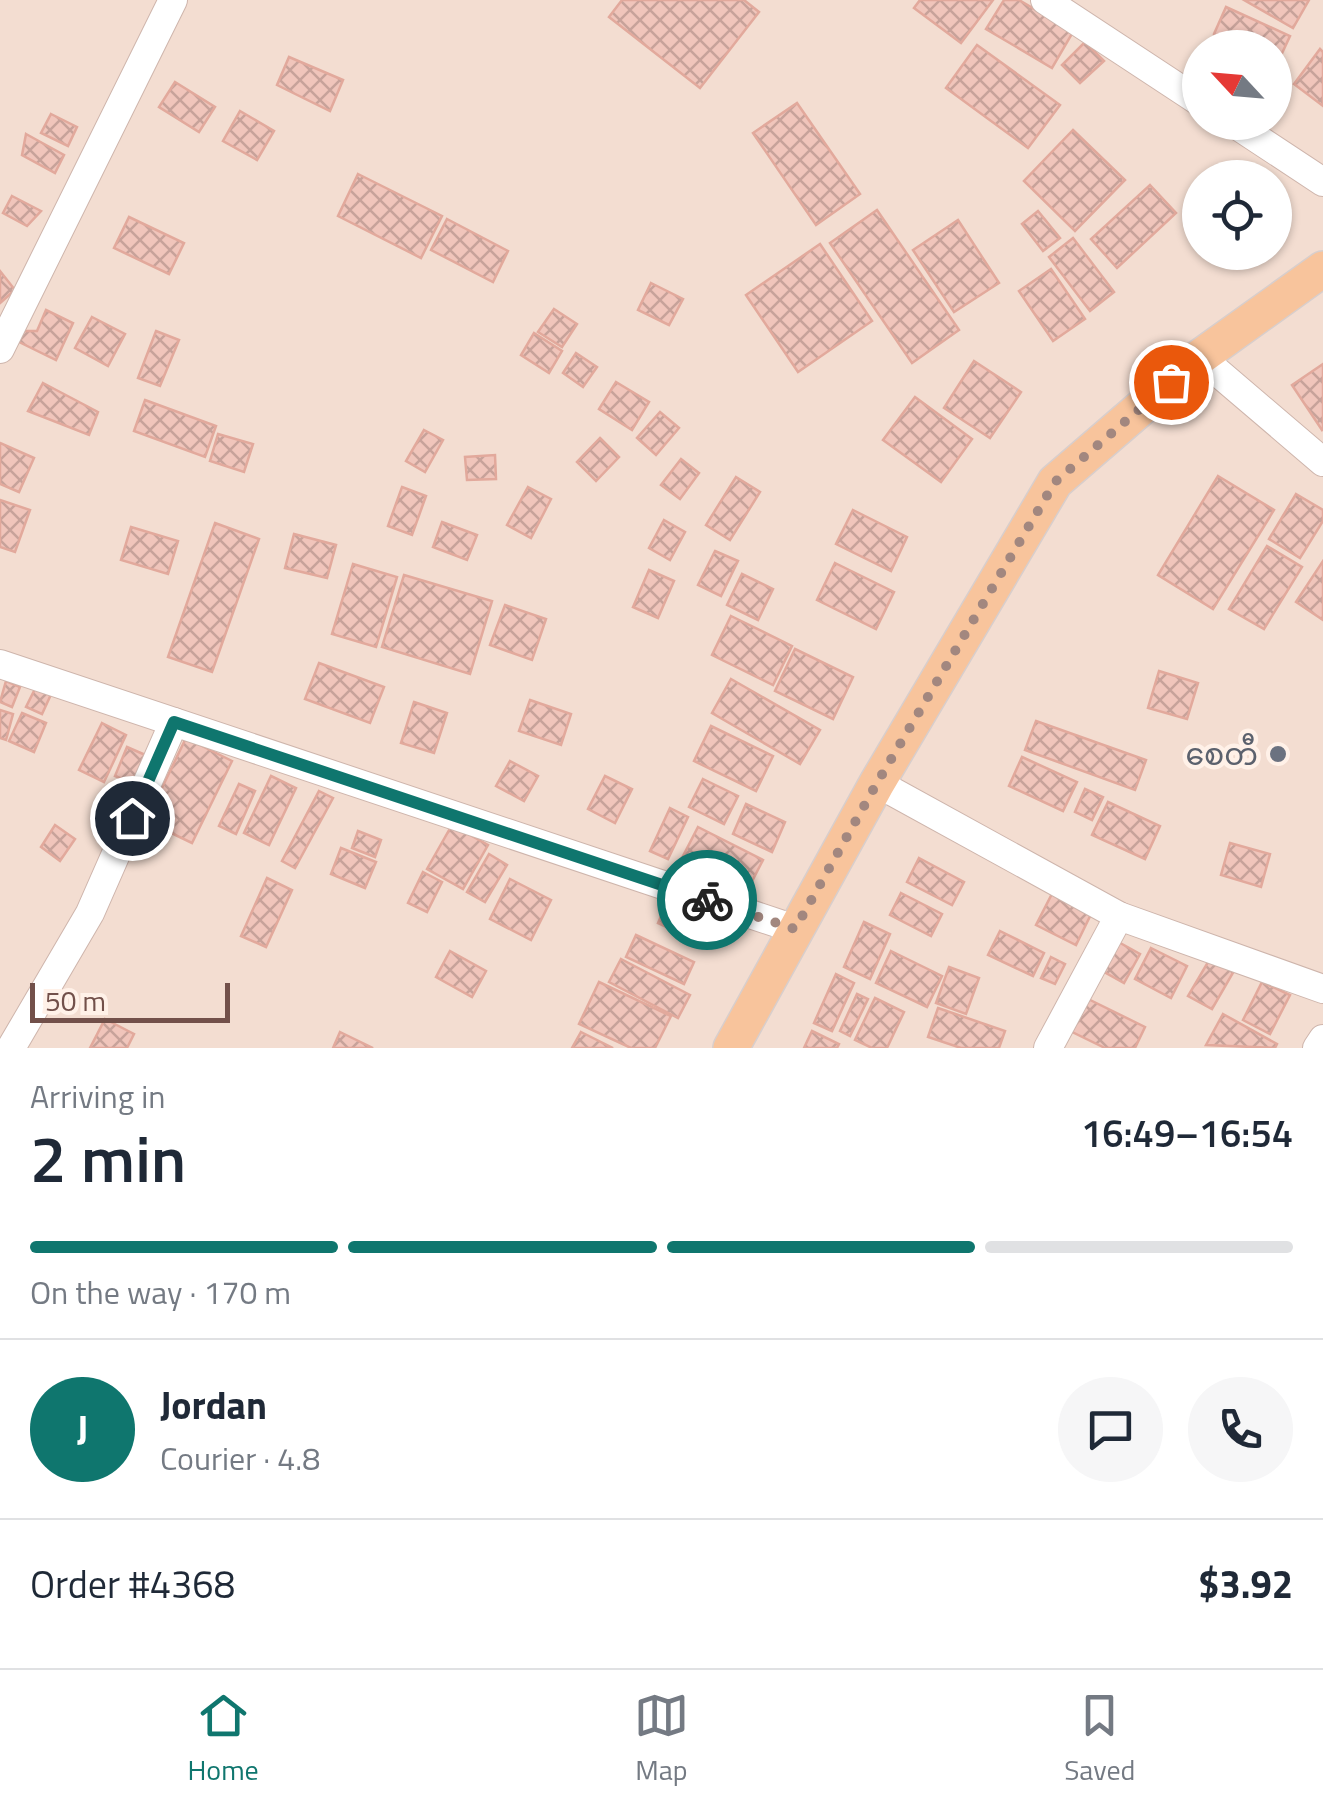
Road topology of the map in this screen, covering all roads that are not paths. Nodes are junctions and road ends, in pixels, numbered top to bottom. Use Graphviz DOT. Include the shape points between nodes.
graph roads {
  1 [pos="173,0"];
  2 [pos="1045,0"];
  3 [pos="1182,90"];
  4 [pos="1259,140"];
  5 [pos="1323,182"];
  6 [pos="1323,269"];
  7 [pos="0,350"];
  8 [pos="1200,357"];
  9 [pos="1323,462"];
  10 [pos="0,664"];
  11 [pos="174,722"];
  12 [pos="877,783"];
  13 [pos="1119,916"];
  14 [pos="795,929"];
  15 [pos="1323,989"];
  16 [pos="1323,1039"];
  17 [pos="11,1048"];
  18 [pos="731,1048"];
  19 [pos="1048,1048"];
  20 [pos="1317,1048"];
  1 -- 7 [label="street"];
  2 -- 3 [label="street"];
  4 -- 5 [label="street"];
  6 -- 8 [label="main road"];
  8 -- 9 [label="street"];
  8 -- 12 [label="main road" via="1055,482"];
  10 -- 11 [label="street"];
  11 -- 14 [label="street"];
  11 -- 17 [label="street" via="90,913"];
  12 -- 13 [label="street"];
  12 -- 14 [label="main road"];
  13 -- 15 [label="street"];
  13 -- 19 [label="street"];
  14 -- 18 [label="main road"];
  16 -- 20 [label="street"];
}
